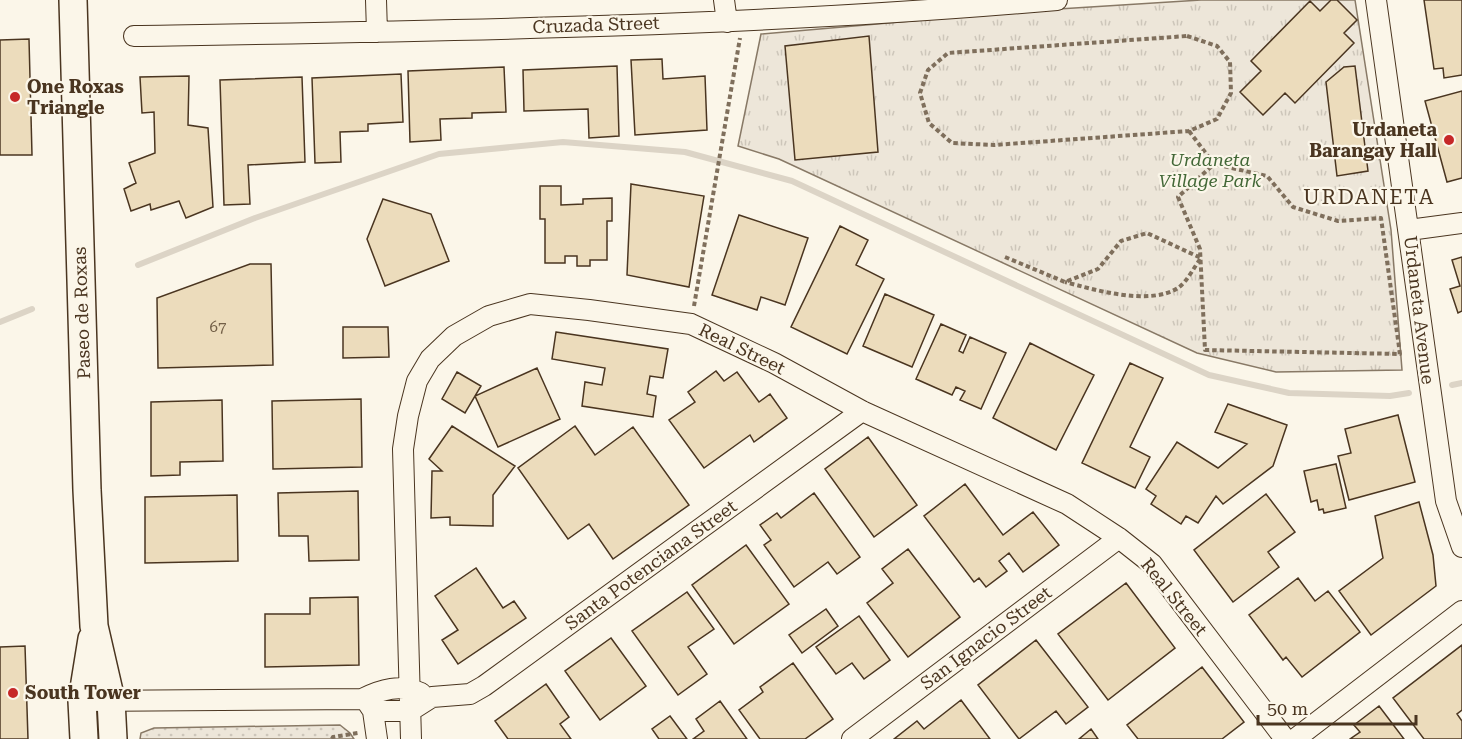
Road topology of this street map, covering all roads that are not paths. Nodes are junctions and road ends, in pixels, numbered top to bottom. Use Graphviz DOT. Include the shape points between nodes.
graph roads {
  1 [pos="73,0"];
  2 [pos="376,0"];
  3 [pos="724,0"];
  4 [pos="1057,0"];
  5 [pos="1376,0"];
  6 [pos="1033,1"];
  7 [pos="735,21"];
  8 [pos="377,32"];
  9 [pos="134,36"];
  10 [pos="1462,223"];
  11 [pos="1409,230"];
  12 [pos="862,411"];
  13 [pos="1119,538"];
  14 [pos="1462,547"];
  15 [pos="1462,611"];
  16 [pos="94,626"];
  17 [pos="410,688"];
  18 [pos="432,697"];
  19 [pos="111,700"];
  20 [pos="82,701"];
  21 [pos="368,705"];
  22 [pos="410,711"];
  23 [pos="84,739"];
  24 [pos="113,739"];
  25 [pos="377,739"];
  26 [pos="411,739"];
  27 [pos="852,739"];
  28 [pos="1285,739"];
  29 [pos="1295,739"];
  1 -- 16 [label="main road, Paseo de Roxas"];
  2 -- 8 [label="street"];
  3 -- 7 [label="street"];
  4 -- 6 [label="street, Cruzada Street"];
  5 -- 11 [label="street, Urdaneta Avenue"];
  6 -- 7 [label="street, Cruzada Street"];
  7 -- 8 [label="street, Cruzada Street"];
  8 -- 9 [label="street, Cruzada Street"];
  10 -- 11 [label="street"];
  11 -- 14 [label="street, Urdaneta Avenue" via="1446,501"];
  12 -- 13 [label="street, Real Street" via="1067,504"];
  12 -- 17 [label="street, Real Street" via="691,324 530,304 489,316 454,336 430,359 417,381 403,448"];
  12 -- 18 [label="street, Santa Potenciana Street" via="484,686 470,694"];
  13 -- 27 [label="street, San Ignacio Street"];
  13 -- 28 [label="street, Real Street" via="1152,564"];
  15 -- 29 [label="street"];
  16 -- 19 [label="main road, Paseo de Roxas"];
  16 -- 20 [label="main road, Paseo de Roxas"];
  17 -- 18 [label="street, Santa Potenciana Street"];
  17 -- 21 [label="street, Santa Potenciana Street" via="379,690"];
  17 -- 22 [label="street, Real Street"];
  18 -- 22 [label="street, Santa Potenciana Street"];
  19 -- 20 [label="street, Santa Potenciana Street"];
  19 -- 21 [label="street, Santa Potenciana Street"];
  19 -- 24 [label="main road, Paseo de Roxas"];
  20 -- 23 [label="main road, Paseo de Roxas"];
  21 -- 22 [label="street, Santa Potenciana Street"];
  21 -- 25 [label="street"];
  22 -- 26 [label="street, Real Street"];
}
